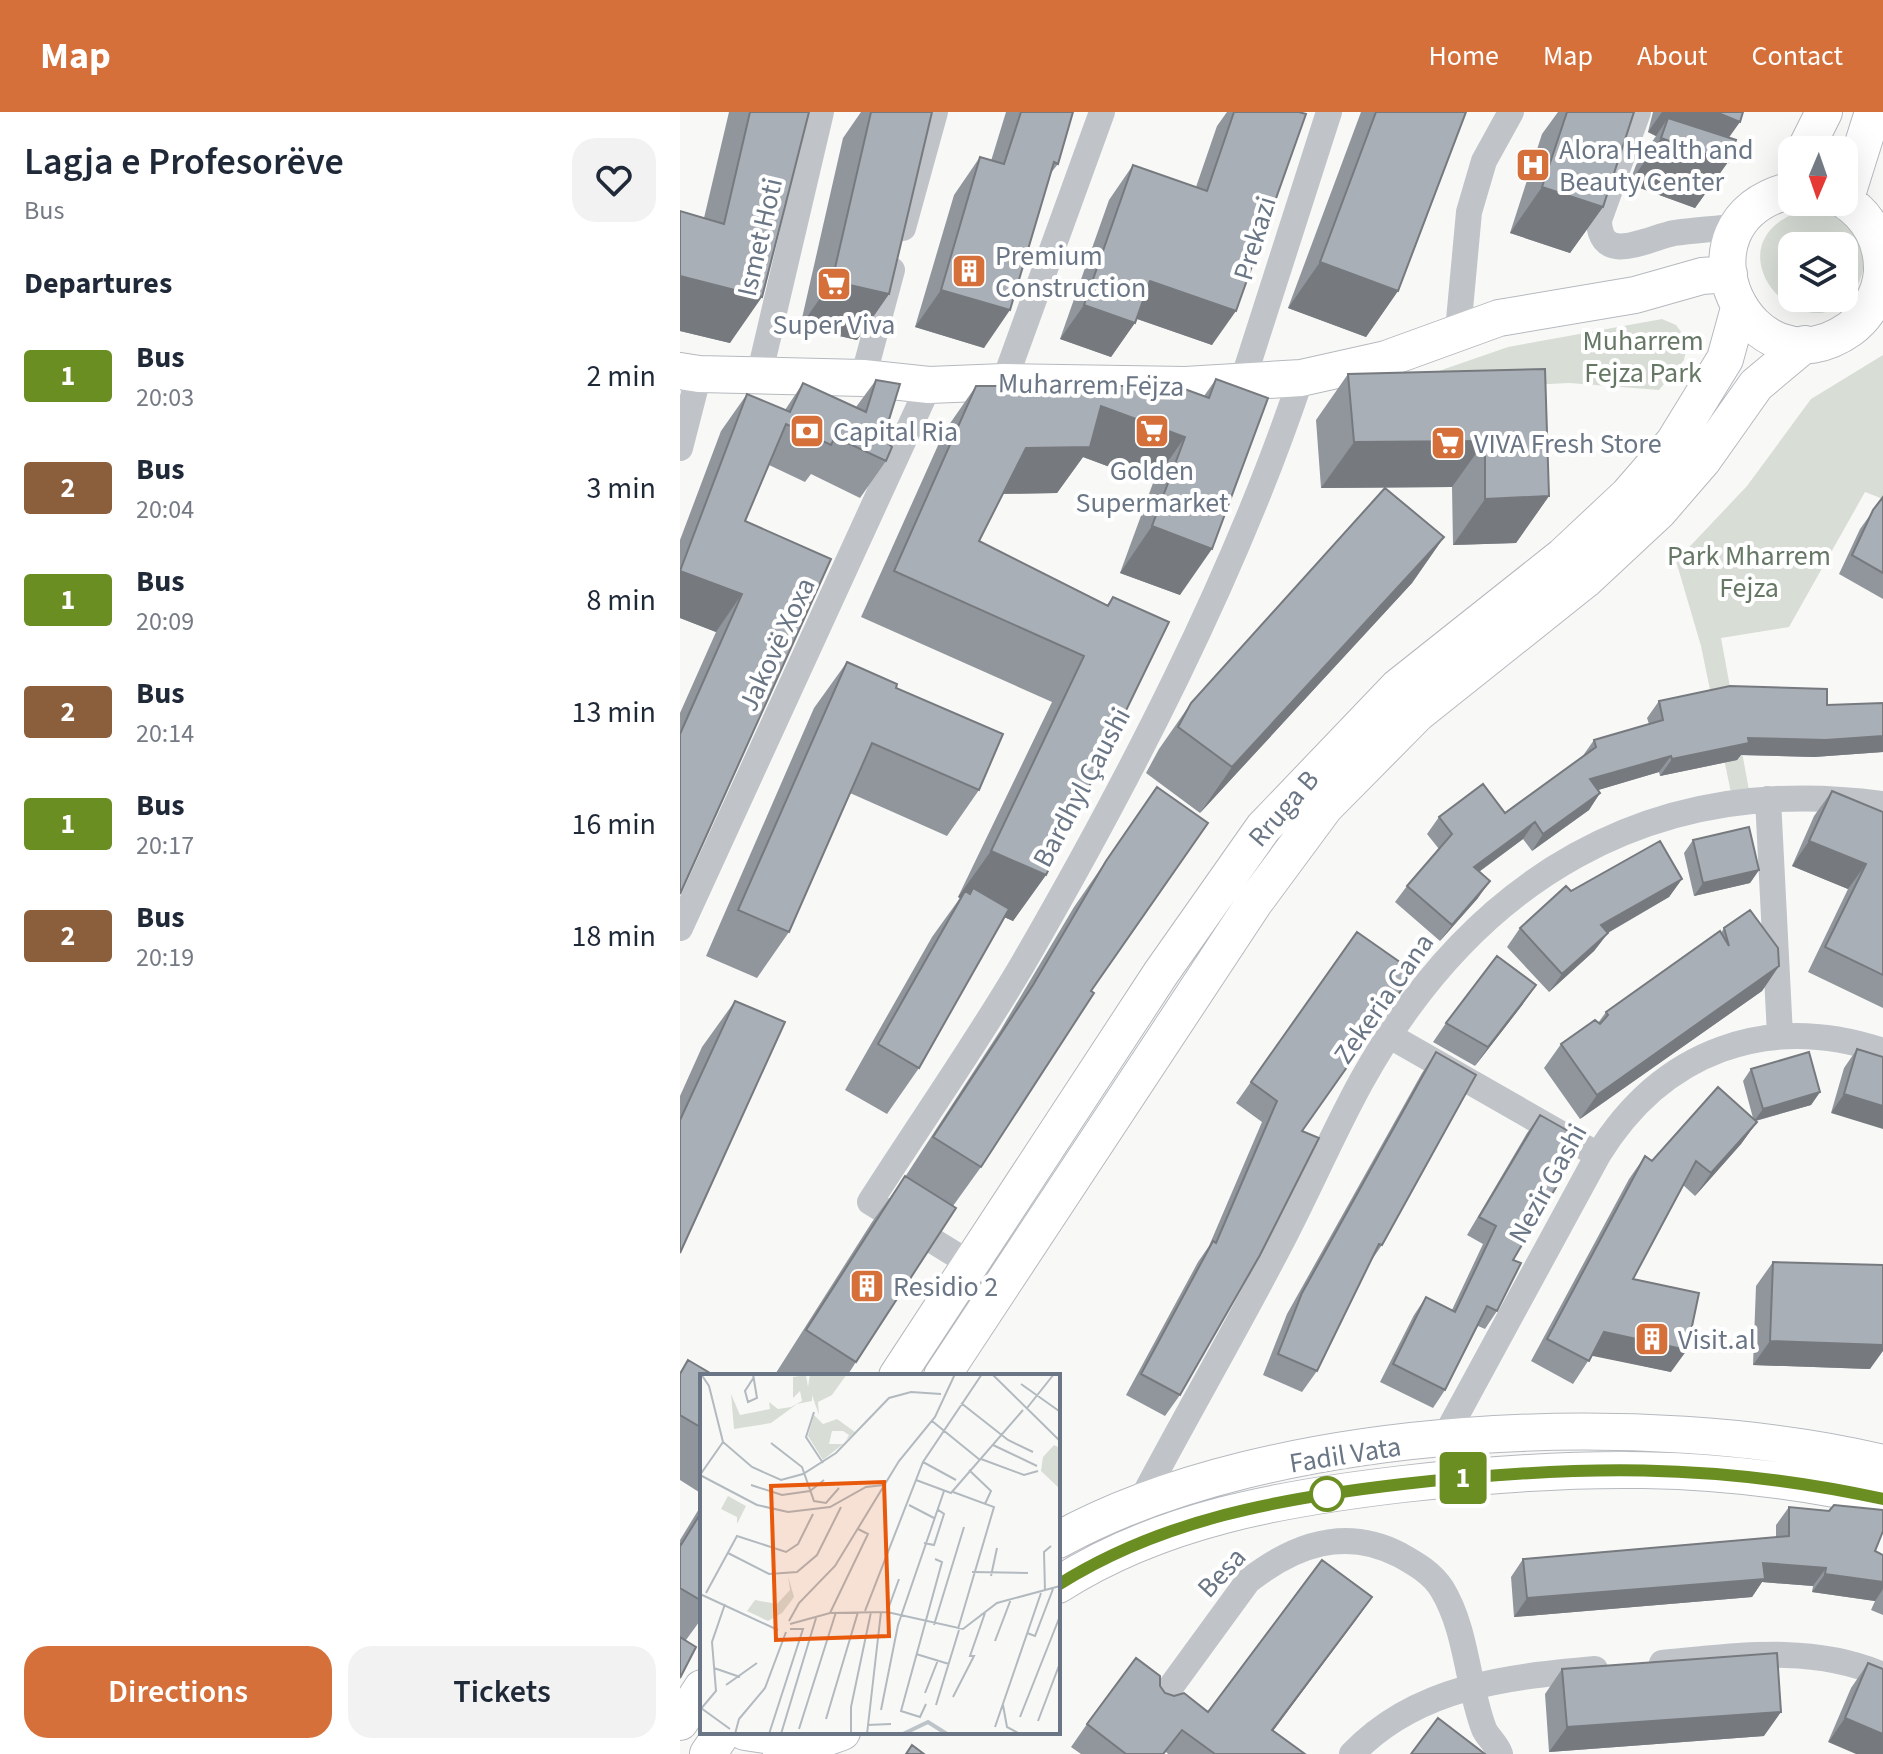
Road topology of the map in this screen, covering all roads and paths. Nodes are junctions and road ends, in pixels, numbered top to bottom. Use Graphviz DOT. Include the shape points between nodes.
graph roads {
  1 [pos="821,112"];
  2 [pos="935,112"];
  3 [pos="1102,112"];
  4 [pos="1329,112"];
  5 [pos="1511,112"];
  6 [pos="1638,112"];
  7 [pos="1824,112"];
  8 [pos="1873,112"];
  9 [pos="1812,136"];
  10 [pos="1778,192"];
  11 [pos="1859,209"];
  12 [pos="1738,226"];
  13 [pos="1729,274"];
  14 [pos="1878,301"];
  15 [pos="1739,308"];
  16 [pos="1458,331"];
  17 [pos="1805,344"];
  18 [pos="690,372"];
  19 [pos="759,376"];
  20 [pos="863,378"];
  21 [pos="1301,378"];
  22 [pos="1004,382"];
  23 [pos="1242,383"];
  24 [pos="929,385"];
  25 [pos="680,448"];
  26 [pos="1768,799"];
  27 [pos="1883,804"];
  28 [pos="680,928"];
  29 [pos="1780,1035"];
  30 [pos="1390,1036"];
  31 [pos="1883,1051"];
  32 [pos="1598,1155"];
  33 [pos="969,1263"];
  34 [pos="898,1374"];
  35 [pos="943,1374"];
  36 [pos="1443,1440"];
  37 [pos="1883,1463"];
  38 [pos="1142,1499"];
  39 [pos="1883,1499"];
  40 [pos="1060,1539"];
  41 [pos="1060,1584"];
  42 [pos="1883,1675"];
  43 [pos="1472,1685"];
  44 [pos="700,1693"];
  45 [pos="1159,1703"];
  46 [pos="688,1721"];
  47 [pos="722,1734"];
  48 [pos="758,1734"];
  49 [pos="790,1734"];
  50 [pos="836,1734"];
  51 [pos="1483,1743"];
  52 [pos="708,1754"];
  53 [pos="781,1754"];
  54 [pos="1352,1754"];
  55 [pos="1500,1754"];
  1 -- 19 [label="street, Ismet Hoti"];
  2 -- 20 [label="street"];
  3 -- 22 [label="street"];
  4 -- 23 [label="street, Prekazi"];
  5 -- 16 [label="street" via="1484,161 1469,212"];
  6 -- 12 [label="street" via="1599,220 1606,242 1629,248 1674,233"];
  7 -- 9 [label="main road"];
  8 -- 11 [label="main road"];
  10 -- 12 [label="main road"];
  11 -- 14 [label="main road" via="1881,256"];
  12 -- 13 [label="main road" via="1728,250"];
  13 -- 15 [label="main road"];
  13 -- 16 [label="main road, Muharrem Fejza" via="1499,318"];
  14 -- 17 [label="main road" via="1846,331"];
  15 -- 17 [label="main road" via="1766,334"];
  15 -- 33 [label="main road, Rruga B" via="1725,359 1674,442 1628,495 1563,556 1398,687 1263,828 1218,887"];
  16 -- 21 [label="main road, Muharrem Fejza" via="1386,359"];
  17 -- 35 [label="main road, Rruga B" via="1756,385 1659,511 1585,580 1417,714 1325,807 1254,903"];
  18 -- 19 [label="main road, Muharrem Fejza"];
  18 -- 25 [label="street"];
  19 -- 20 [label="main road, Muharrem Fejza"];
  20 -- 24 [label="main road, Muharrem Fejza"];
  21 -- 23 [label="main road, Muharrem Fejza"];
  21 -- 33 [label="street, Bardhyl Çaushi" via="1206,617 1111,800 1023,963 870,1202"];
  22 -- 23 [label="main road, Muharrem Fejza"];
  22 -- 24 [label="main road, Muharrem Fejza"];
  24 -- 28 [label="street, Jakovë Xoxa"];
  26 -- 27 [label="street, Zekeria Cana"];
  26 -- 29 [label="street"];
  26 -- 30 [label="street, Zekeria Cana" via="1642,824 1544,874 1473,930"];
  29 -- 31 [label="street, Nezir Gashi" via="1816,1034"];
  29 -- 32 [label="street, Nezir Gashi" via="1715,1052 1659,1084 1616,1126"];
  30 -- 32 [label="street"];
  30 -- 38 [label="street, Zekeria Cana"];
  32 -- 36 [label="street, Nezir Gashi"];
  33 -- 34 [label="main road, Rruga B"];
  36 -- 37 [label="main road, Fadil Vata" via="1567,1433 1687,1435 1797,1446"];
  36 -- 38 [label="main road, Fadil Vata" via="1318,1456"];
  38 -- 40 [label="main road, Fadil Vata"];
  39 -- 41 [label="main road, Fadil Vata" via="1780,1479 1665,1469 1579,1469 1427,1482 1318,1495 1210,1519 1112,1553"];
  42 -- 43 [label="street" via="1799,1654 1633,1665"];
  43 -- 45 [label="street, Besa" via="1452,1609 1432,1575 1390,1550 1344,1539 1302,1547 1248,1581"];
  43 -- 51 [label="street, Besa"];
  43 -- 54 [label="street" via="1400,1714"];
  44 -- 46 [label="main road"];
  47 -- 52 [label="main road"];
  48 -- 49 [label="main road"];
  50 -- 53 [label="main road"];
  51 -- 55 [label="street, Besa"];
}
